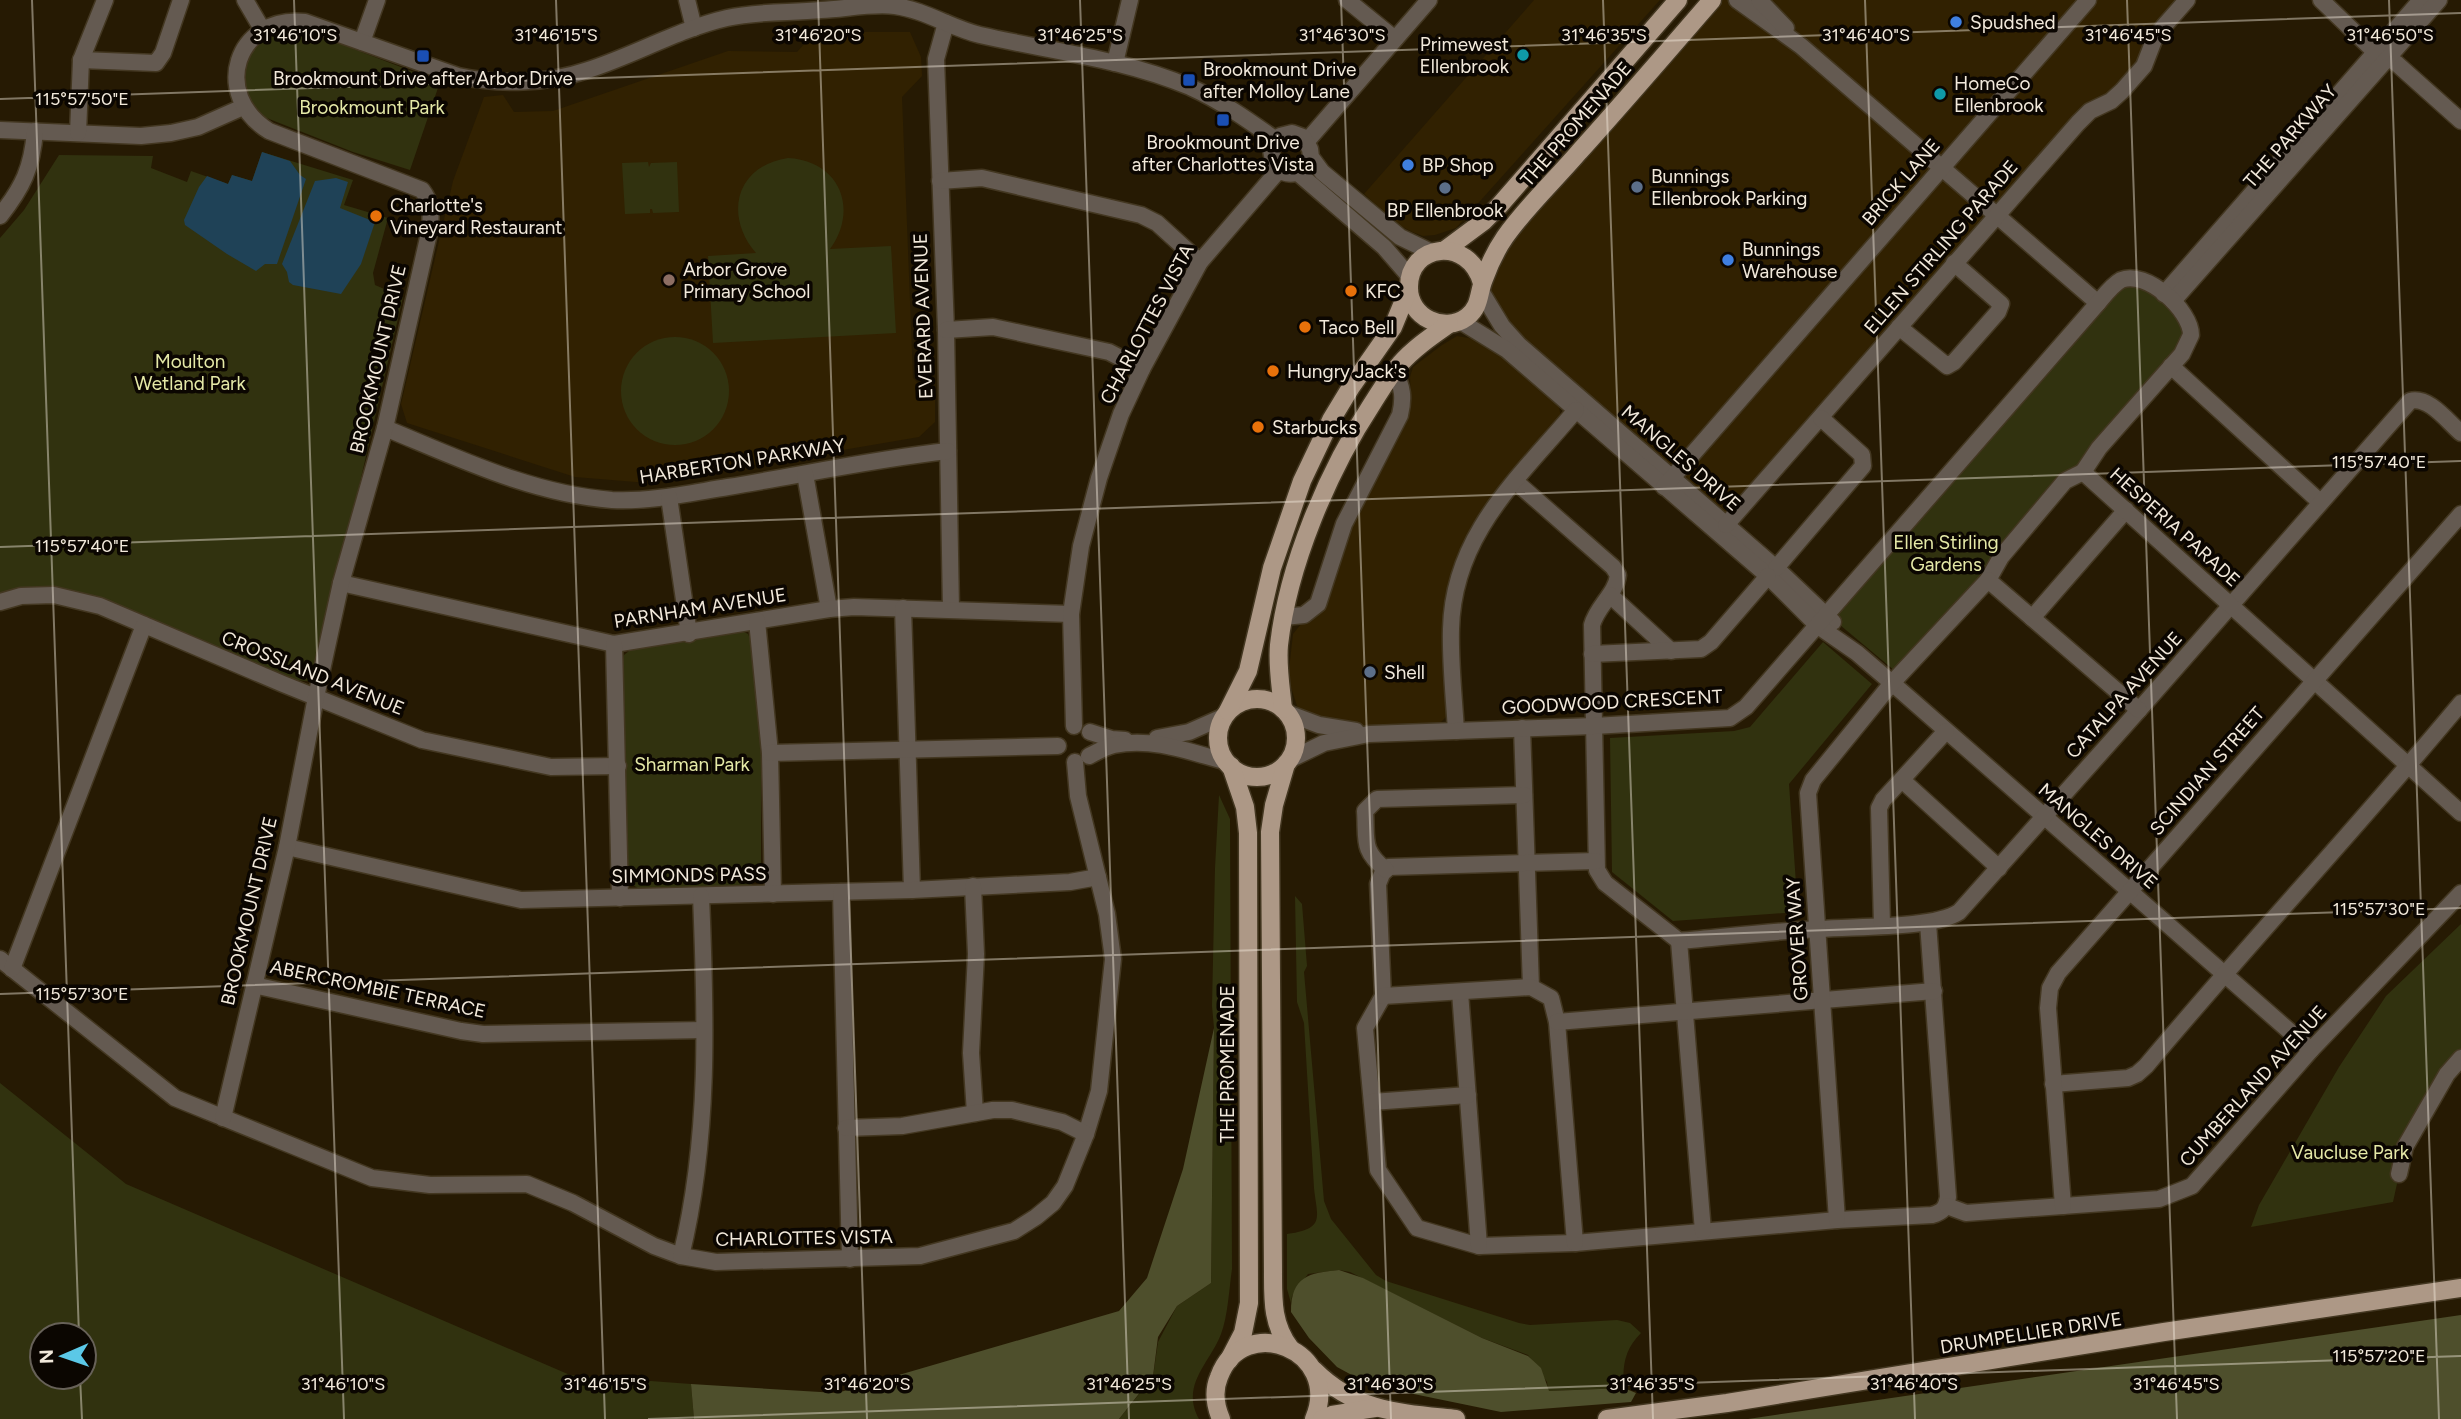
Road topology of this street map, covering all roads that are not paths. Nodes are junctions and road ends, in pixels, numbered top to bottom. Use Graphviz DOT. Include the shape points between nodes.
graph roads {
  1 [pos="105,0"];
  2 [pos="181,0"];
  3 [pos="245,0"];
  4 [pos="377,0"];
  5 [pos="687,0"];
  6 [pos="1130,0"];
  7 [pos="1347,0"];
  8 [pos="1429,0"];
  9 [pos="1678,0"];
  10 [pos="1712,0"];
  11 [pos="1737,0"];
  12 [pos="1759,0"];
  13 [pos="2088,0"];
  14 [pos="2187,0"];
  15 [pos="2321,0"];
  16 [pos="2421,0"];
  17 [pos="2439,0"];
  18 [pos="862,4"];
  19 [pos="825,5"];
  20 [pos="946,23"];
  21 [pos="694,28"];
  22 [pos="262,29"];
  23 [pos="1395,39"];
  24 [pos="362,42"];
  25 [pos="1801,46"];
  26 [pos="2382,54"];
  27 [pos="81,60"];
  28 [pos="1115,63"];
  29 [pos="243,107"];
  30 [pos="2461,121"];
  31 [pos="0,130"];
  32 [pos="35,131"];
  33 [pos="78,133"];
  34 [pos="1276,139"];
  35 [pos="1309,150"];
  36 [pos="1941,167"];
  37 [pos="1279,170"];
  38 [pos="1298,173"];
  39 [pos="940,181"];
  40 [pos="1996,215"];
  41 [pos="0,216"];
  42 [pos="1439,251"];
  43 [pos="1200,262"];
  44 [pos="1954,263"];
  45 [pos="1410,282"];
  46 [pos="1482,288"];
  47 [pos="2168,297"];
  48 [pos="2098,303"];
  49 [pos="1454,323"];
  50 [pos="1899,327"];
  51 [pos="946,330"];
  52 [pos="1519,361"];
  53 [pos="1537,361"];
  54 [pos="2171,366"];
  55 [pos="1142,369"];
  56 [pos="1394,370"];
  57 [pos="1576,410"];
  58 [pos="1821,418"];
  59 [pos="385,428"];
  60 [pos="2461,433"];
  61 [pos="948,451"];
  62 [pos="2083,472"];
  63 [pos="805,474"];
  64 [pos="1516,482"];
  65 [pos="1668,482"];
  66 [pos="669,497"];
  67 [pos="2320,502"];
  68 [pos="2126,510"];
  69 [pos="2461,514"];
  70 [pos="1726,525"];
  71 [pos="1772,572"];
  72 [pos="1988,580"];
  73 [pos="341,583"];
  74 [pos="1610,595"];
  75 [pos="0,602"];
  76 [pos="2231,606"];
  77 [pos="903,608"];
  78 [pos="829,609"];
  79 [pos="951,609"];
  80 [pos="1071,614"];
  81 [pos="1284,617"];
  82 [pos="2032,618"];
  83 [pos="1823,620"];
  84 [pos="757,621"];
  85 [pos="144,625"];
  86 [pos="689,634"];
  87 [pos="614,644"];
  88 [pos="1671,651"];
  89 [pos="1592,654"];
  90 [pos="2314,681"];
  91 [pos="1892,683"];
  92 [pos="316,697"];
  93 [pos="2461,703"];
  94 [pos="2139,710"];
  95 [pos="1285,711"];
  96 [pos="1227,713"];
  97 [pos="1074,726"];
  98 [pos="1594,726"];
  99 [pos="1522,729"];
  100 [pos="1456,731"];
  101 [pos="1946,731"];
  102 [pos="1090,733"];
  103 [pos="1369,734"];
  104 [pos="1114,742"];
  105 [pos="1058,746"];
  106 [pos="908,748"];
  107 [pos="770,753"];
  108 [pos="1082,759"];
  109 [pos="1287,762"];
  110 [pos="1229,764"];
  111 [pos="618,766"];
  112 [pos="2409,766"];
  113 [pos="1902,780"];
  114 [pos="1524,795"];
  115 [pos="2461,813"];
  116 [pos="2044,816"];
  117 [pos="288,848"];
  118 [pos="1597,861"];
  119 [pos="1526,863"];
  120 [pos="1998,868"];
  121 [pos="1386,870"];
  122 [pos="1098,877"];
  123 [pos="973,886"];
  124 [pos="912,890"];
  125 [pos="2130,891"];
  126 [pos="841,892"];
  127 [pos="2461,893"];
  128 [pos="772,894"];
  129 [pos="701,896"];
  130 [pos="620,898"];
  131 [pos="1928,923"];
  132 [pos="1882,925"];
  133 [pos="1817,929"];
  134 [pos="1679,941"];
  135 [pos="6,964"];
  136 [pos="2224,973"];
  137 [pos="254,985"];
  138 [pos="1531,986"];
  139 [pos="1460,992"];
  140 [pos="1934,992"];
  141 [pos="1383,996"];
  142 [pos="1822,1000"];
  143 [pos="1685,1012"];
  144 [pos="1557,1022"];
  145 [pos="704,1030"];
  146 [pos="2311,1050"];
  147 [pos="2461,1058"];
  148 [pos="2053,1084"];
  149 [pos="1468,1095"];
  150 [pos="1372,1102"];
  151 [pos="975,1113"];
  152 [pos="223,1118"];
  153 [pos="846,1128"];
  154 [pos="1086,1134"];
  155 [pos="2399,1174"];
  156 [pos="1947,1201"];
  157 [pos="2063,1206"];
  158 [pos="1837,1220"];
  159 [pos="1703,1231"];
  160 [pos="1575,1242"];
  161 [pos="1479,1246"];
  162 [pos="681,1256"];
  163 [pos="850,1259"];
  164 [pos="2461,1288"];
  165 [pos="1290,1348"];
  166 [pos="1229,1360"];
  167 [pos="1312,1368"];
  168 [pos="1375,1408"];
  169 [pos="1221,1419"];
  170 [pos="1314,1419"];
  171 [pos="1322,1419"];
  172 [pos="1456,1419"];
  173 [pos="1607,1419"];
  1 -- 27 [label="street"];
  2 -- 27 [label="street" via="156,62"];
  3 -- 22 [label="street"];
  4 -- 24 [label="street"];
  5 -- 21 [label="street"];
  6 -- 28 [label="street"];
  7 -- 23 [label="street"];
  8 -- 23 [label="street"];
  9 -- 42 [label="main road, THE PROMENADE" via="1499,206"];
  10 -- 46 [label="main road, THE PROMENADE" via="1506,235"];
  11 -- 25 [label="street"];
  12 -- 25 [label="street"];
  13 -- 36 [label="street, BRICK LANE"];
  14 -- 40 [label="street, ELLEN STIRLING PARADE" via="2154,40 2144,66 2122,92 2090,111"];
  15 -- 26 [label="street"];
  16 -- 26 [label="street, THE PARKWAY"];
  17 -- 26 [label="street, THE PARKWAY"];
  18 -- 19 [label="street"];
  18 -- 20 [label="street" via="906,8"];
  19 -- 21 [label="street" via="727,18"];
  20 -- 28 [label="street"];
  20 -- 39 [label="street, EVERARD AVENUE" via="936,59"];
  21 -- 24 [label="street" via="587,71 522,81 458,76"];
  22 -- 24 [label="street" via="305,22"];
  22 -- 29 [label="street" via="240,60 237,88"];
  23 -- 35 [label="street"];
  25 -- 36 [label="street"];
  26 -- 30 [label="street"];
  26 -- 47 [label="street, THE PARKWAY"];
  27 -- 33 [label="street"];
  28 -- 34 [label="street" via="1192,88"];
  29 -- 33 [label="street" via="171,134"];
  29 -- 59 [label="street, BROOKMOUNT DRIVE" via="270,131 410,184 422,190 429,201 430,229"];
  31 -- 32 [label="street"];
  32 -- 33 [label="street"];
  32 -- 41 [label="street" via="32,158 19,192"];
  34 -- 35 [label="street" via="1292,133"];
  34 -- 37 [label="street" via="1270,156"];
  35 -- 38 [label="street" via="1306,167"];
  35 -- 42 [label="street" via="1322,172 1399,237"];
  36 -- 40 [label="street"];
  36 -- 65 [label="street, BRICK LANE"];
  37 -- 38 [label="street"];
  37 -- 43 [label="street, CHARLOTTES VISTA"];
  38 -- 45 [label="street" via="1384,247"];
  39 -- 43 [label="street" via="982,178 1141,215 1157,223"];
  39 -- 51 [label="street, EVERARD AVENUE"];
  40 -- 44 [label="street, ELLEN STIRLING PARADE"];
  40 -- 48 [label="street"];
  42 -- 45 [label="main road" via="1419,262"];
  42 -- 46 [label="main road" via="1465,256 1474,264"];
  43 -- 55 [label="street, CHARLOTTES VISTA"];
  44 -- 50 [label="street, ELLEN STIRLING PARADE"];
  44 -- 50 [label="street" via="2000,304 1998,312 1947,366"];
  45 -- 49 [label="main road" via="1417,311 1437,323"];
  45 -- 96 [label="main road" via="1393,327 1331,420 1302,481 1272,568 1248,671"];
  46 -- 49 [label="main road" via="1474,310"];
  46 -- 53 [label="street, MANGLES DRIVE" via="1508,334"];
  47 -- 48 [label="street" via="2140,279 2130,278 2120,281"];
  47 -- 54 [label="street, HESPERIA PARADE" via="2187,319 2191,335"];
  48 -- 83 [label="street"];
  49 -- 52 [label="street, MANGLES DRIVE" via="1494,341"];
  49 -- 56 [label="main road"];
  50 -- 58 [label="street, ELLEN STIRLING PARADE"];
  51 -- 55 [label="street" via="993,327 1109,352"];
  51 -- 61 [label="street, EVERARD AVENUE"];
  52 -- 53 [label="street"];
  52 -- 57 [label="street, MANGLES DRIVE"];
  53 -- 65 [label="street, MANGLES DRIVE"];
  54 -- 62 [label="street, HESPERIA PARADE"];
  54 -- 67 [label="street"];
  55 -- 80 [label="street, CHARLOTTES VISTA" via="1099,478 1081,546"];
  56 -- 81 [label="main road" via="1325,489"];
  56 -- 81 [label="street" via="1404,397 1400,415 1343,524 1318,604 1304,615"];
  57 -- 64 [label="street"];
  57 -- 65 [label="street, MANGLES DRIVE"];
  58 -- 70 [label="street, ELLEN STIRLING PARADE"];
  58 -- 71 [label="street" via="1862,454 1863,466"];
  59 -- 66 [label="street, HARBERTON PARKWAY" via="509,477 567,494 615,500"];
  59 -- 73 [label="street, BROOKMOUNT DRIVE"];
  60 -- 67 [label="street, CATALPA AVENUE" via="2427,403 2410,401"];
  61 -- 63 [label="street, HARBERTON PARKWAY"];
  61 -- 79 [label="street, EVERARD AVENUE"];
  62 -- 68 [label="street, HESPERIA PARADE"];
  62 -- 72 [label="street, GROVER WAY" via="2065,481 2001,557"];
  63 -- 66 [label="street, HARBERTON PARKWAY"];
  63 -- 78 [label="street"];
  64 -- 74 [label="street" via="1613,567 1618,575"];
  64 -- 100 [label="street" via="1485,518 1458,575 1451,628"];
  65 -- 70 [label="street, MANGLES DRIVE"];
  65 -- 71 [label="street, MANGLES DRIVE"];
  66 -- 86 [label="street"];
  67 -- 76 [label="street, CATALPA AVENUE"];
  68 -- 76 [label="street, HESPERIA PARADE"];
  68 -- 82 [label="street"];
  69 -- 90 [label="street, SCINDIAN STREET"];
  70 -- 71 [label="street, MANGLES DRIVE"];
  71 -- 83 [label="street, MANGLES DRIVE"];
  71 -- 88 [label="street" via="1705,647"];
  72 -- 82 [label="street"];
  72 -- 91 [label="street, GROVER WAY"];
  73 -- 87 [label="street, PARNHAM AVENUE"];
  73 -- 92 [label="street, BROOKMOUNT DRIVE"];
  74 -- 88 [label="street"];
  74 -- 89 [label="street" via="1592,625"];
  75 -- 85 [label="street, CROSSLAND AVENUE" via="54,595 100,606"];
  76 -- 90 [label="street, HESPERIA PARADE"];
  76 -- 94 [label="street, CATALPA AVENUE"];
  77 -- 78 [label="street, PARNHAM AVENUE"];
  77 -- 79 [label="street, PARNHAM AVENUE"];
  77 -- 106 [label="street"];
  78 -- 84 [label="street, PARNHAM AVENUE"];
  79 -- 80 [label="street, PARNHAM AVENUE"];
  80 -- 97 [label="street, CHARLOTTES VISTA"];
  81 -- 95 [label="main road" via="1279,659"];
  82 -- 94 [label="street"];
  83 -- 91 [label="street, MANGLES DRIVE"];
  83 -- 98 [label="street, GOODWOOD CRESCENT" via="1746,707 1730,718"];
  84 -- 86 [label="street, PARNHAM AVENUE"];
  84 -- 107 [label="street"];
  85 -- 92 [label="street, CROSSLAND AVENUE"];
  85 -- 135 [label="street"];
  86 -- 87 [label="street, PARNHAM AVENUE"];
  87 -- 111 [label="street"];
  88 -- 89 [label="street"];
  89 -- 98 [label="street"];
  90 -- 112 [label="street, HESPERIA PARADE"];
  90 -- 125 [label="street, SCINDIAN STREET"];
  91 -- 101 [label="street, MANGLES DRIVE"];
  91 -- 133 [label="street, GROVER WAY" via="1809,786"];
  92 -- 111 [label="street, CROSSLAND AVENUE" via="422,740 551,767"];
  92 -- 117 [label="street, BROOKMOUNT DRIVE"];
  93 -- 112 [label="street"];
  94 -- 116 [label="street, CATALPA AVENUE"];
  95 -- 96 [label="main road" via="1269,701 1253,699"];
  95 -- 103 [label="street, GOODWOOD CRESCENT" via="1324,726"];
  95 -- 109 [label="main road" via="1296,739"];
  96 -- 104 [label="street" via="1176,736"];
  96 -- 110 [label="main road" via="1218,736"];
  97 -- 102 [label="street"];
  97 -- 105 [label="street" via="1061,734"];
  98 -- 99 [label="street, GOODWOOD CRESCENT"];
  98 -- 118 [label="street"];
  99 -- 100 [label="street, GOODWOOD CRESCENT"];
  99 -- 114 [label="street"];
  100 -- 103 [label="street, GOODWOOD CRESCENT"];
  101 -- 113 [label="street"];
  101 -- 116 [label="street, MANGLES DRIVE"];
  102 -- 104 [label="street"];
  102 -- 108 [label="street" via="1094,744"];
  103 -- 109 [label="street, GOODWOOD CRESCENT" via="1328,741"];
  104 -- 108 [label="street"];
  104 -- 110 [label="street" via="1176,747"];
  105 -- 106 [label="street"];
  105 -- 108 [label="street" via="1064,757"];
  106 -- 107 [label="street"];
  106 -- 124 [label="street"];
  107 -- 128 [label="street"];
  108 -- 122 [label="street, CHARLOTTES VISTA" via="1078,796"];
  109 -- 110 [label="main road" via="1261,776 1245,775"];
  109 -- 165 [label="main road" via="1270,832 1273,1282 1275,1320"];
  110 -- 166 [label="main road, THE PROMENADE" via="1248,826 1249,1303 1243,1333"];
  111 -- 130 [label="street"];
  112 -- 115 [label="street, HESPERIA PARADE"];
  112 -- 136 [label="street"];
  113 -- 120 [label="street"];
  113 -- 132 [label="street" via="1883,800 1877,817"];
  114 -- 119 [label="street"];
  114 -- 121 [label="street" via="1377,799 1365,811 1367,851"];
  116 -- 120 [label="street, CATALPA AVENUE"];
  116 -- 125 [label="street, MANGLES DRIVE"];
  117 -- 130 [label="street, SIMMONDS PASS" via="521,900"];
  117 -- 137 [label="street, BROOKMOUNT DRIVE"];
  118 -- 119 [label="street"];
  118 -- 134 [label="street" via="1605,883"];
  119 -- 121 [label="street"];
  119 -- 138 [label="street"];
  120 -- 131 [label="street, CATALPA AVENUE" via="1959,912"];
  121 -- 141 [label="street" via="1378,884"];
  122 -- 123 [label="street, SIMMONDS PASS"];
  122 -- 154 [label="street, CHARLOTTES VISTA" via="1112,959 1099,1091"];
  123 -- 124 [label="street, SIMMONDS PASS"];
  123 -- 151 [label="street"];
  124 -- 126 [label="street, SIMMONDS PASS"];
  125 -- 136 [label="street, MANGLES DRIVE"];
  125 -- 148 [label="street, SCINDIAN STREET" via="2050,988"];
  126 -- 128 [label="street, SIMMONDS PASS"];
  126 -- 153 [label="street"];
  127 -- 146 [label="street, CUMBERLAND AVENUE"];
  128 -- 129 [label="street, SIMMONDS PASS"];
  129 -- 130 [label="street, SIMMONDS PASS"];
  129 -- 145 [label="street"];
  131 -- 132 [label="street, CATALPA AVENUE"];
  131 -- 140 [label="street"];
  132 -- 133 [label="street, CATALPA AVENUE"];
  133 -- 134 [label="street, CATALPA AVENUE"];
  133 -- 142 [label="street, GROVER WAY"];
  134 -- 143 [label="street"];
  135 -- 152 [label="street, CHARLOTTES VISTA" via="175,1098"];
  136 -- 146 [label="street, MANGLES DRIVE"];
  136 -- 148 [label="street" via="2137,1074"];
  137 -- 145 [label="street, ABERCROMBIE TERRACE" via="483,1034"];
  137 -- 152 [label="street, BROOKMOUNT DRIVE"];
  138 -- 139 [label="street"];
  138 -- 144 [label="street" via="1551,998"];
  139 -- 141 [label="street"];
  139 -- 149 [label="street"];
  140 -- 142 [label="street"];
  140 -- 156 [label="street"];
  141 -- 150 [label="street, CUMBERLAND AVENUE" via="1365,1028"];
  142 -- 143 [label="street"];
  142 -- 158 [label="street, GROVER WAY"];
  143 -- 144 [label="street"];
  143 -- 159 [label="street"];
  144 -- 160 [label="street"];
  145 -- 162 [label="street" via="704,1108"];
  146 -- 157 [label="street, CUMBERLAND AVENUE" via="2192,1186 2160,1199"];
  147 -- 155 [label="street" via="2410,1137"];
  148 -- 157 [label="street, SCINDIAN STREET"];
  149 -- 150 [label="street"];
  149 -- 161 [label="street"];
  150 -- 161 [label="street, CUMBERLAND AVENUE" via="1378,1170 1417,1228"];
  151 -- 153 [label="street" via="901,1126"];
  151 -- 154 [label="street" via="1012,1110"];
  152 -- 162 [label="street, CHARLOTTES VISTA" via="372,1178 430,1185 527,1184"];
  153 -- 163 [label="street"];
  154 -- 163 [label="street, CHARLOTTES VISTA" via="1065,1186 1037,1217 1014,1231 920,1256"];
  156 -- 157 [label="street, CUMBERLAND AVENUE" via="1966,1213"];
  156 -- 158 [label="street, CUMBERLAND AVENUE" via="1941,1212 1932,1215"];
  158 -- 159 [label="street, CUMBERLAND AVENUE"];
  159 -- 160 [label="street, CUMBERLAND AVENUE"];
  160 -- 161 [label="street, CUMBERLAND AVENUE"];
  162 -- 163 [label="street, CHARLOTTES VISTA" via="716,1262"];
  164 -- 173 [label="main road, DRUMPELLIER DRIVE"];
  165 -- 166 [label="main road" via="1254,1345"];
  165 -- 167 [label="main road"];
  166 -- 169 [label="main road, THE PROMENADE" via="1216,1386"];
  167 -- 168 [label="main road" via="1335,1390"];
  167 -- 170 [label="main road" via="1319,1389"];
  168 -- 171 [label="main road"];
  168 -- 172 [label="main road"];
}
